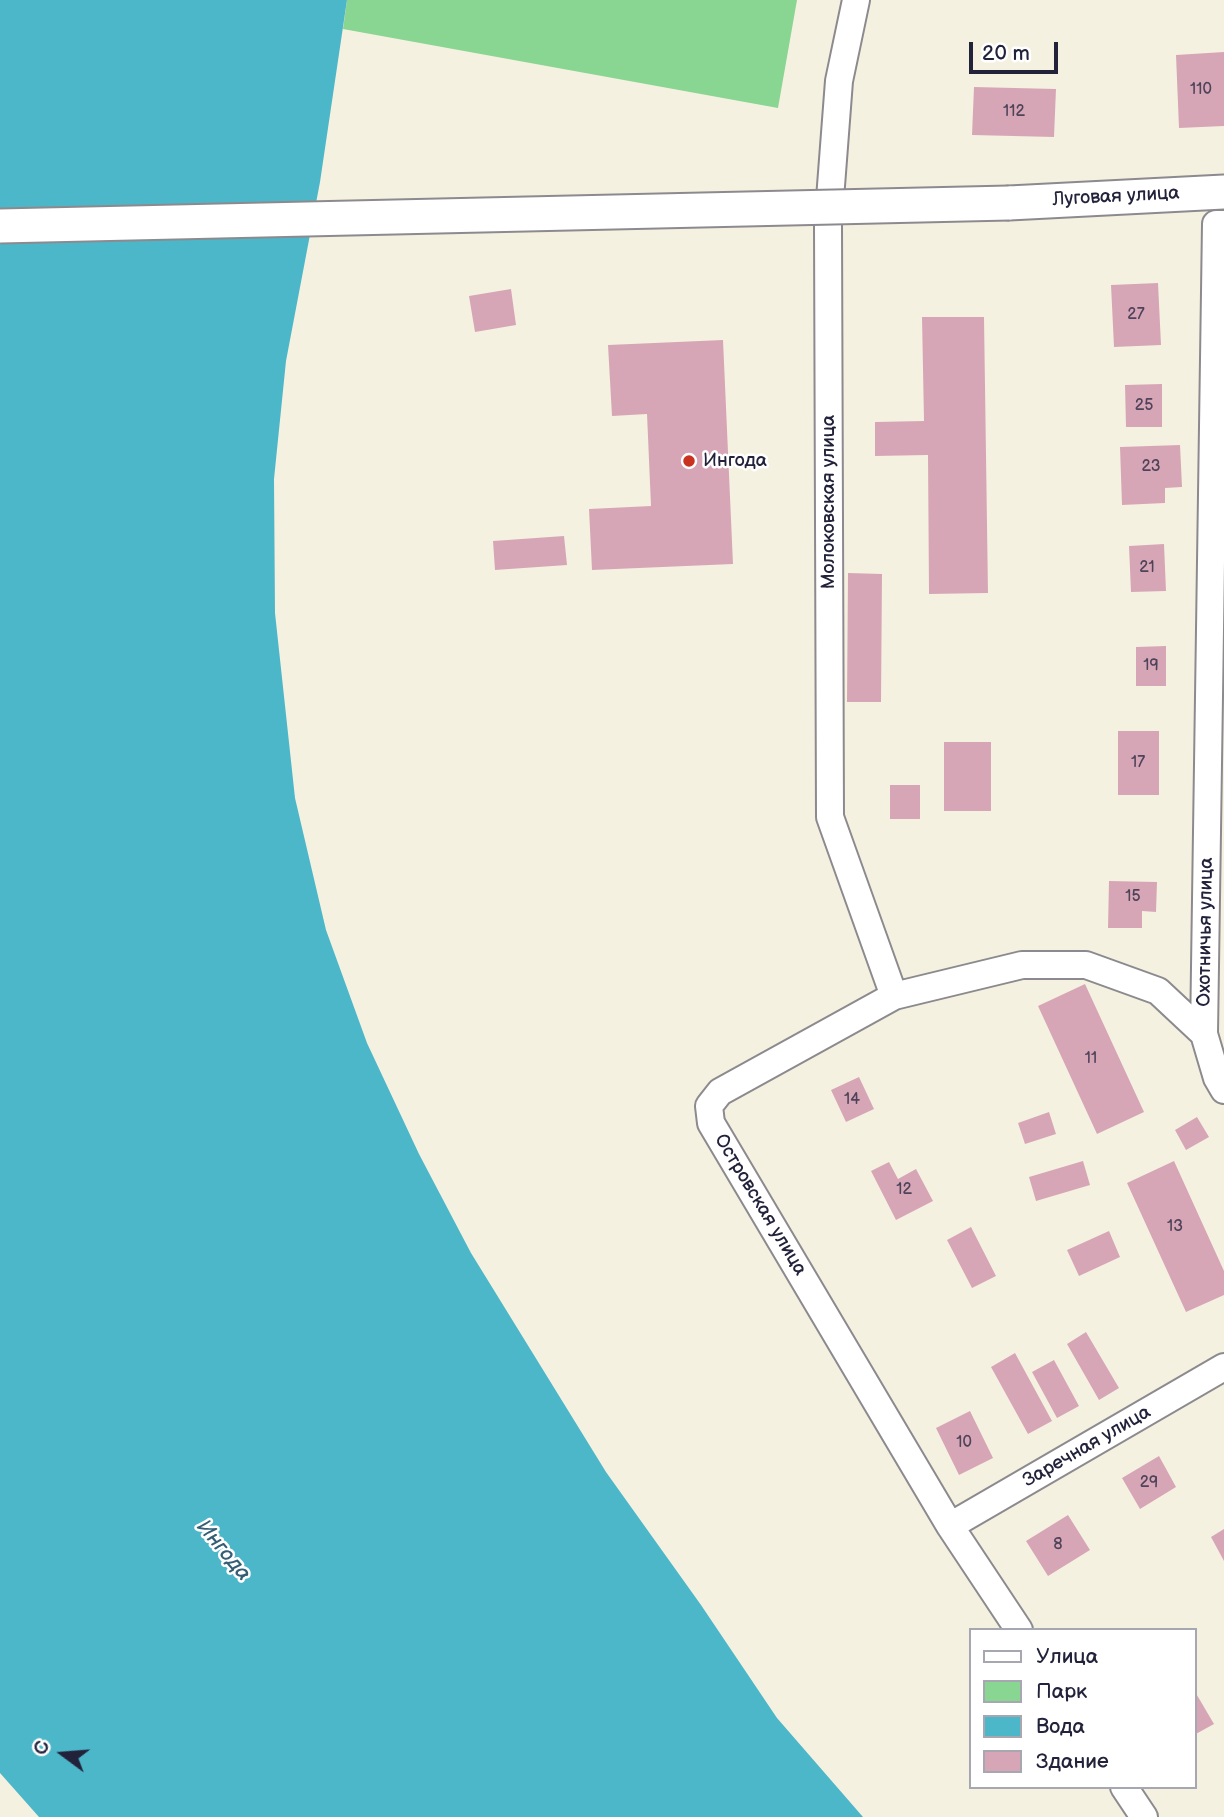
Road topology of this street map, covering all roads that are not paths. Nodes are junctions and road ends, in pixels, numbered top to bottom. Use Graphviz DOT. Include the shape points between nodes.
graph roads {
  1 [pos="856,0"];
  2 [pos="1224,192"];
  3 [pos="1220,224"];
  4 [pos="0,226"];
  5 [pos="894,996"];
  6 [pos="1204,1034"];
  7 [pos="1224,1090"];
  8 [pos="1224,1367"];
  9 [pos="950,1526"];
  10 [pos="1018,1628"];
  11 [pos="1125,1789"];
  12 [pos="1144,1817"];
  1 -- 5 [label="street, Молоковская улица" via="839,82 828,225 830,817"];
  2 -- 4 [label="street, Луговая улица, bridge" via="1009,203"];
  3 -- 6 [label="street, Охотничья улица"];
  5 -- 6 [label="street, Островская улица" via="1022,965 1086,965 1158,991"];
  5 -- 9 [label="street, Островская улица" via="720,1092 709,1106 711,1123"];
  6 -- 7 [label="street, Охотничья улица"];
  8 -- 9 [label="street, Заречная улица"];
  9 -- 10 [label="street, Островская улица"];
  11 -- 12 [label="street"];
}
